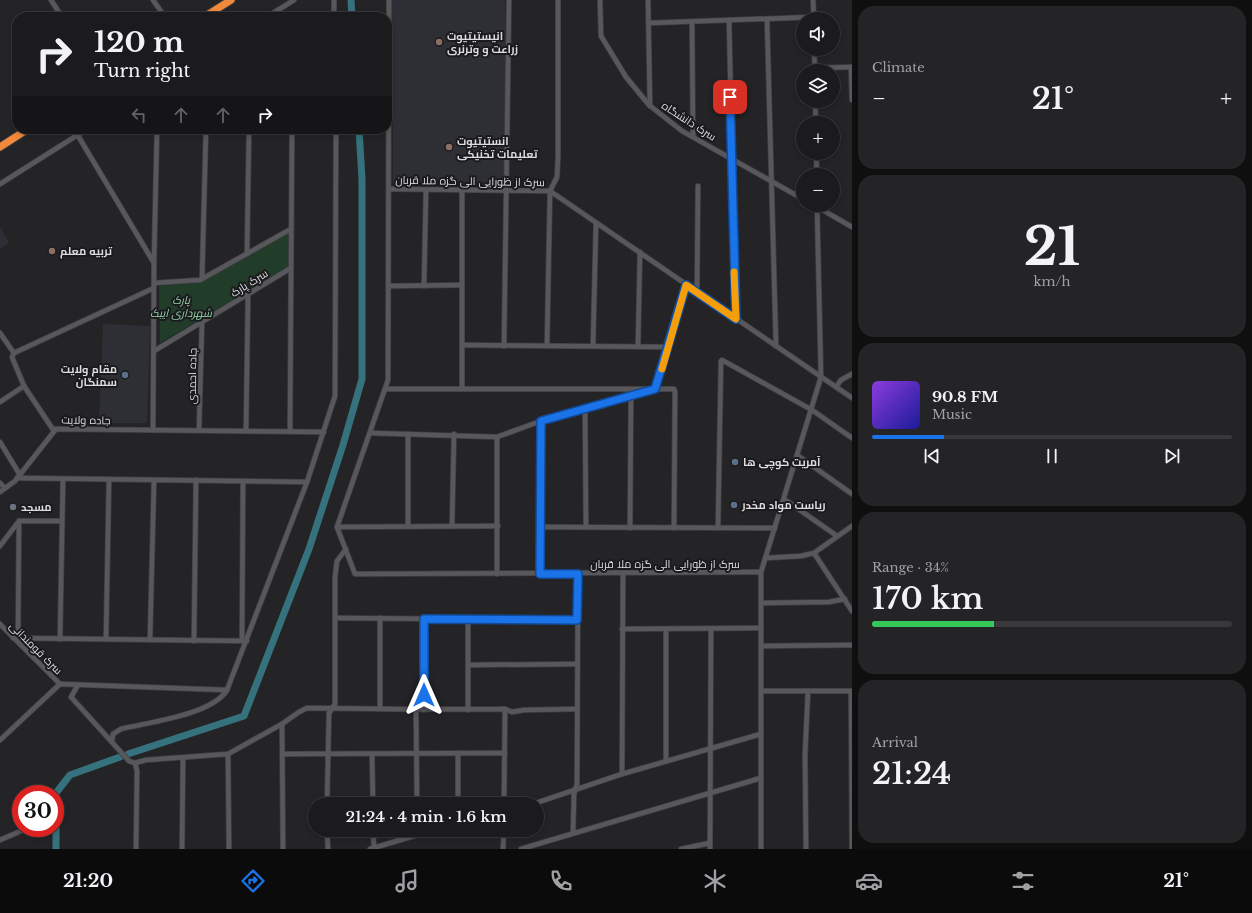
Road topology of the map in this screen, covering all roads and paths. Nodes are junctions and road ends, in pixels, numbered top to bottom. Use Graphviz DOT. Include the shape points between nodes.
graph roads {
  1 [pos="51,0"];
  2 [pos="153,0"];
  3 [pos="230,0"];
  4 [pos="294,0"];
  5 [pos="334,0"];
  6 [pos="389,0"];
  7 [pos="509,0"];
  8 [pos="558,0"];
  9 [pos="600,0"];
  10 [pos="648,0"];
  11 [pos="813,0"];
  12 [pos="59,12"];
  13 [pos="161,12"];
  14 [pos="212,12"];
  15 [pos="275,12"];
  16 [pos="334,12"];
  17 [pos="389,12"];
  18 [pos="814,12"];
  19 [pos="796,18"];
  20 [pos="767,19"];
  21 [pos="728,20"];
  22 [pos="692,22"];
  23 [pos="649,23"];
  24 [pos="852,67"];
  25 [pos="840,68"];
  26 [pos="852,100"];
  27 [pos="650,106"];
  28 [pos="20,134"];
  29 [pos="157,134"];
  30 [pos="206,134"];
  31 [pos="249,134"];
  32 [pos="292,134"];
  33 [pos="336,134"];
  34 [pos="389,134"];
  35 [pos="78,135"];
  36 [pos="692,136"];
  37 [pos="0,147"];
  38 [pos="732,158"];
  39 [pos="770,180"];
  40 [pos="0,184"];
  41 [pos="698,186"];
  42 [pos="389,189"];
  43 [pos="426,190"];
  44 [pos="462,190"];
  45 [pos="507,190"];
  46 [pos="550,192"];
  47 [pos="796,195"];
  48 [pos="816,212"];
  49 [pos="826,212"];
  50 [pos="596,223"];
  51 [pos="852,227"];
  52 [pos="291,229"];
  53 [pos="640,252"];
  54 [pos="247,254"];
  55 [pos="154,263"];
  56 [pos="291,268"];
  57 [pos="202,279"];
  58 [pos="154,285"];
  59 [pos="462,285"];
  60 [pos="686,285"];
  61 [pos="390,286"];
  62 [pos="424,286"];
  63 [pos="697,293"];
  64 [pos="248,295"];
  65 [pos="736,319"];
  66 [pos="202,322"];
  67 [pos="0,333"];
  68 [pos="462,345"];
  69 [pos="504,346"];
  70 [pos="547,346"];
  71 [pos="593,346"];
  72 [pos="638,346"];
  73 [pos="776,346"];
  74 [pos="669,347"];
  75 [pos="154,351"];
  76 [pos="14,354"];
  77 [pos="852,374"];
  78 [pos="821,377"];
  79 [pos="24,386"];
  80 [pos="836,386"];
  81 [pos="386,389"];
  82 [pos="462,389"];
  83 [pos="654,389"];
  84 [pos="631,396"];
  85 [pos="852,398"];
  86 [pos="0,402"];
  87 [pos="585,408"];
  88 [pos="812,410"];
  89 [pos="541,421"];
  90 [pos="153,430"];
  91 [pos="199,430"];
  92 [pos="54,431"];
  93 [pos="246,431"];
  94 [pos="290,431"];
  95 [pos="324,432"];
  96 [pos="370,433"];
  97 [pos="408,434"];
  98 [pos="454,434"];
  99 [pos="497,437"];
  100 [pos="852,438"];
  101 [pos="0,442"];
  102 [pos="797,455"];
  103 [pos="19,477"];
  104 [pos="63,479"];
  105 [pos="109,479"];
  106 [pos="154,480"];
  107 [pos="196,480"];
  108 [pos="243,481"];
  109 [pos="307,482"];
  110 [pos="0,483"];
  111 [pos="5,488"];
  112 [pos="0,492"];
  113 [pos="852,494"];
  114 [pos="784,499"];
  115 [pos="19,521"];
  116 [pos="62,521"];
  117 [pos="408,526"];
  118 [pos="452,526"];
  119 [pos="498,526"];
  120 [pos="852,526"];
  121 [pos="337,527"];
  122 [pos="541,527"];
  123 [pos="586,528"];
  124 [pos="630,528"];
  125 [pos="674,528"];
  126 [pos="718,528"];
  127 [pos="775,528"];
  128 [pos="837,536"];
  129 [pos="0,546"];
  130 [pos="346,549"];
  131 [pos="814,553"];
  132 [pos="766,558"];
  133 [pos="761,572"];
  134 [pos="623,573"];
  135 [pos="497,574"];
  136 [pos="540,574"];
  137 [pos="578,574"];
  138 [pos="844,599"];
  139 [pos="761,602"];
  140 [pos="852,610"];
  141 [pos="336,618"];
  142 [pos="380,618"];
  143 [pos="468,618"];
  144 [pos="424,619"];
  145 [pos="577,620"];
  146 [pos="0,624"];
  147 [pos="761,628"];
  148 [pos="622,629"];
  149 [pos="666,629"];
  150 [pos="711,629"];
  151 [pos="16,638"];
  152 [pos="60,639"];
  153 [pos="106,639"];
  154 [pos="150,640"];
  155 [pos="194,641"];
  156 [pos="244,641"];
  157 [pos="852,645"];
  158 [pos="761,646"];
  159 [pos="577,664"];
  160 [pos="468,665"];
  161 [pos="60,684"];
  162 [pos="78,685"];
  163 [pos="227,690"];
  164 [pos="761,691"];
  165 [pos="852,691"];
  166 [pos="808,692"];
  167 [pos="380,708"];
  168 [pos="577,708"];
  169 [pos="332,709"];
  170 [pos="505,709"];
  171 [pos="416,710"];
  172 [pos="424,710"];
  173 [pos="468,710"];
  174 [pos="282,724"];
  175 [pos="761,734"];
  176 [pos="0,740"];
  177 [pos="112,741"];
  178 [pos="711,748"];
  179 [pos="328,753"];
  180 [pos="458,753"];
  181 [pos="504,753"];
  182 [pos="228,754"];
  183 [pos="283,754"];
  184 [pos="372,754"];
  185 [pos="416,754"];
  186 [pos="183,758"];
  187 [pos="666,761"];
  188 [pos="135,763"];
  189 [pos="622,774"];
  190 [pos="761,778"];
  191 [pos="576,788"];
  192 [pos="710,793"];
  193 [pos="327,797"];
  194 [pos="373,797"];
  195 [pos="417,797"];
  196 [pos="458,797"];
  197 [pos="504,797"];
  198 [pos="544,800"];
  199 [pos="573,833"];
  200 [pos="12,835"];
  201 [pos="328,837"];
  202 [pos="373,837"];
  203 [pos="404,837"];
  204 [pos="504,837"];
  205 [pos="0,840"];
  206 [pos="547,842"];
  207 [pos="710,842"];
  208 [pos="136,849"];
  209 [pos="182,849"];
  210 [pos="229,849"];
  211 [pos="283,849"];
  212 [pos="328,849"];
  213 [pos="372,849"];
  214 [pos="503,849"];
  215 [pos="522,849"];
  216 [pos="547,849"];
  217 [pos="681,849"];
  218 [pos="710,849"];
  219 [pos="761,849"];
  220 [pos="806,849"];
  221 [pos="852,849"];
  1 -- 12 [label="street"];
  2 -- 13 [label="street"];
  3 -- 14 [label="highway"];
  4 -- 15 [label="street"];
  5 -- 16 [label="street"];
  6 -- 17 [label="street, سرک از ظورایی الی گزه ملا قربان"];
  7 -- 45 [label="street"];
  8 -- 46 [label="street" via="558,157 557,177"];
  9 -- 27 [label="street, سرک دانشگاه" via="601,36 626,77"];
  10 -- 23 [label="street"];
  11 -- 18 [label="street"];
  19 -- 20 [label="street"];
  20 -- 21 [label="street"];
  20 -- 39 [label="street"];
  21 -- 22 [label="street"];
  21 -- 38 [label="street"];
  22 -- 23 [label="street"];
  22 -- 36 [label="street"];
  23 -- 27 [label="street"];
  24 -- 25 [label="street"];
  24 -- 26 [label="street"];
  27 -- 36 [label="street, سرک دانشگاه"];
  28 -- 37 [label="highway"];
  29 -- 55 [label="street"];
  30 -- 57 [label="street"];
  31 -- 54 [label="street"];
  32 -- 52 [label="street"];
  33 -- 95 [label="street" via="335,396"];
  34 -- 42 [label="street, سرک از ظورایی الی گزه ملا قربان"];
  35 -- 40 [label="street"];
  35 -- 55 [label="street"];
  36 -- 38 [label="street, سرک دانشگاه"];
  38 -- 39 [label="street, سرک دانشگاه"];
  38 -- 65 [label="street"];
  39 -- 47 [label="street, سرک دانشگاه"];
  39 -- 73 [label="street"];
  41 -- 63 [label="street"];
  42 -- 43 [label="street, سرک از ظورایی الی گزه ملا قربان"];
  42 -- 61 [label="street, سرک از ظورایی الی گزه ملا قربان"];
  43 -- 44 [label="street, سرک از ظورایی الی گزه ملا قربان"];
  43 -- 62 [label="street"];
  44 -- 45 [label="street, سرک از ظورایی الی گزه ملا قربان"];
  44 -- 59 [label="street"];
  45 -- 46 [label="street, سرک از ظورایی الی گزه ملا قربان"];
  45 -- 69 [label="street"];
  46 -- 50 [label="street, سرک از ظورایی الی گزه ملا قربان"];
  46 -- 70 [label="street"];
  48 -- 78 [label="street"];
  49 -- 51 [label="street"];
  50 -- 53 [label="street, سرک از ظورایی الی گزه ملا قربان"];
  50 -- 71 [label="street"];
  52 -- 54 [label="street"];
  52 -- 56 [label="street"];
  53 -- 60 [label="street, سرک از ظورایی الی گزه ملا قربان"];
  53 -- 72 [label="street"];
  54 -- 57 [label="street"];
  55 -- 58 [label="street"];
  56 -- 64 [label="street, سرک پارک"];
  56 -- 94 [label="street"];
  57 -- 58 [label="street"];
  58 -- 75 [label="street"];
  58 -- 76 [label="street"];
  59 -- 62 [label="street"];
  59 -- 68 [label="street"];
  60 -- 63 [label="street, سرک از ظورایی الی گزه ملا قربان"];
  60 -- 74 [label="street"];
  61 -- 62 [label="street"];
  61 -- 81 [label="street, سرک از ظورایی الی گزه ملا قربان"];
  63 -- 65 [label="street, سرک از ظورایی الی گزه ملا قربان"];
  64 -- 66 [label="street, سرک پارک"];
  64 -- 93 [label="street"];
  65 -- 73 [label="street, سرک از ظورایی الی گزه ملا قربان"];
  66 -- 75 [label="street, سرک پارک"];
  66 -- 91 [label="street, جاده احمدی"];
  67 -- 76 [label="street"];
  68 -- 69 [label="street"];
  68 -- 82 [label="street"];
  69 -- 70 [label="street"];
  70 -- 71 [label="street"];
  71 -- 72 [label="street"];
  72 -- 74 [label="street"];
  73 -- 78 [label="street, سرک از ظورایی الی گزه ملا قربان"];
  74 -- 83 [label="street"];
  75 -- 90 [label="street"];
  76 -- 79 [label="street" via="12,357"];
  77 -- 80 [label="street"];
  78 -- 80 [label="street, سرک از ظورایی الی گزه ملا قربان"];
  78 -- 88 [label="street"];
  79 -- 86 [label="street"];
  79 -- 92 [label="street"];
  80 -- 85 [label="street, سرک از ظورایی الی گزه ملا قربان"];
  81 -- 82 [label="street"];
  81 -- 96 [label="street, سرک از ظورایی الی گزه ملا قربان"];
  82 -- 83 [label="street"];
  83 -- 84 [label="street"];
  83 -- 125 [label="street" via="674,389"];
  84 -- 87 [label="street"];
  84 -- 124 [label="street"];
  87 -- 89 [label="street"];
  87 -- 123 [label="street"];
  88 -- 100 [label="street"];
  88 -- 102 [label="street"];
  88 -- 126 [label="street" via="724,360 721,361"];
  89 -- 99 [label="street"];
  89 -- 122 [label="street"];
  90 -- 91 [label="street, جاده ولایت"];
  90 -- 92 [label="street, جاده ولایت"];
  91 -- 93 [label="street, جاده ولایت"];
  92 -- 103 [label="street, جاده ولایت"];
  93 -- 94 [label="street, جاده ولایت"];
  94 -- 95 [label="street, جاده ولایت"];
  95 -- 109 [label="street"];
  96 -- 97 [label="street"];
  96 -- 121 [label="street, سرک از ظورایی الی گزه ملا قربان"];
  97 -- 98 [label="street"];
  97 -- 117 [label="street"];
  98 -- 99 [label="street"];
  98 -- 118 [label="street"];
  99 -- 119 [label="street"];
  101 -- 103 [label="street"];
  102 -- 113 [label="street"];
  102 -- 114 [label="street"];
  103 -- 104 [label="street"];
  103 -- 111 [label="street, جاده ولایت"];
  104 -- 105 [label="street"];
  104 -- 116 [label="street"];
  105 -- 106 [label="street"];
  105 -- 153 [label="street"];
  106 -- 107 [label="street"];
  106 -- 154 [label="street"];
  107 -- 108 [label="street"];
  107 -- 155 [label="street"];
  108 -- 109 [label="street"];
  108 -- 156 [label="street"];
  109 -- 156 [label="street"];
  110 -- 111 [label="street"];
  111 -- 112 [label="street, جاده ولایت"];
  114 -- 127 [label="street"];
  114 -- 128 [label="street"];
  115 -- 116 [label="street"];
  115 -- 129 [label="street"];
  115 -- 151 [label="street"];
  116 -- 152 [label="street"];
  117 -- 118 [label="street"];
  117 -- 121 [label="street"];
  118 -- 119 [label="street"];
  119 -- 135 [label="street"];
  120 -- 128 [label="street"];
  121 -- 130 [label="street, سرک از ظورایی الی گزه ملا قربان"];
  122 -- 123 [label="street"];
  122 -- 136 [label="street"];
  123 -- 124 [label="street"];
  124 -- 125 [label="street"];
  125 -- 126 [label="street"];
  126 -- 127 [label="street"];
  127 -- 132 [label="street"];
  128 -- 131 [label="street"];
  130 -- 135 [label="street, سرک از ظورایی الی گزه ملا قربان" via="355,574"];
  130 -- 141 [label="street" via="337,561"];
  131 -- 132 [label="street"];
  131 -- 138 [label="street"];
  132 -- 133 [label="street"];
  133 -- 134 [label="street, سرک از ظورایی الی گزه ملا قربان"];
  133 -- 139 [label="street"];
  134 -- 137 [label="street, سرک از ظورایی الی گزه ملا قربان"];
  134 -- 148 [label="street"];
  135 -- 136 [label="street, سرک از ظورایی الی گزه ملا قربان"];
  136 -- 137 [label="street, سرک از ظورایی الی گزه ملا قربان"];
  137 -- 145 [label="street"];
  138 -- 139 [label="street" via="828,602"];
  138 -- 140 [label="street"];
  139 -- 147 [label="street"];
  141 -- 142 [label="street"];
  141 -- 169 [label="street" via="335,704"];
  142 -- 144 [label="street"];
  142 -- 167 [label="street"];
  143 -- 144 [label="street"];
  143 -- 145 [label="street"];
  143 -- 160 [label="street"];
  144 -- 172 [label="street"];
  145 -- 159 [label="street"];
  146 -- 151 [label="street, سرک قومندانی"];
  147 -- 150 [label="street"];
  147 -- 158 [label="street"];
  148 -- 149 [label="street"];
  148 -- 189 [label="street"];
  149 -- 150 [label="street"];
  149 -- 187 [label="street"];
  150 -- 178 [label="street"];
  151 -- 152 [label="street"];
  151 -- 161 [label="street, سرک قومندانی"];
  152 -- 153 [label="street"];
  153 -- 154 [label="street"];
  154 -- 155 [label="street"];
  155 -- 156 [label="street"];
  156 -- 163 [label="street"];
  157 -- 158 [label="street"];
  158 -- 164 [label="street"];
  159 -- 160 [label="street"];
  159 -- 168 [label="street"];
  160 -- 173 [label="street"];
  161 -- 162 [label="street"];
  161 -- 176 [label="street"];
  162 -- 163 [label="street"];
  162 -- 177 [label="street" via="71,697"];
  163 -- 177 [label="street" via="218,700 202,710 121,729 113,734"];
  164 -- 166 [label="street"];
  164 -- 175 [label="street"];
  165 -- 166 [label="street"];
  165 -- 221 [label="street"];
  166 -- 220 [label="street" via="805,755"];
  167 -- 169 [label="street"];
  167 -- 171 [label="street"];
  168 -- 170 [label="street" via="512,712"];
  168 -- 191 [label="street"];
  169 -- 174 [label="street" via="307,708"];
  169 -- 179 [label="street" via="329,713"];
  170 -- 173 [label="street"];
  170 -- 181 [label="street"];
  171 -- 172 [label="street"];
  171 -- 185 [label="street"];
  172 -- 173 [label="street"];
  174 -- 182 [label="street"];
  174 -- 183 [label="street"];
  175 -- 178 [label="street"];
  175 -- 190 [label="street"];
  177 -- 188 [label="street" via="129,761"];
  178 -- 187 [label="street"];
  178 -- 192 [label="street"];
  179 -- 183 [label="street"];
  179 -- 184 [label="street"];
  179 -- 193 [label="street"];
  180 -- 181 [label="street"];
  180 -- 185 [label="street"];
  180 -- 196 [label="street"];
  181 -- 197 [label="street"];
  182 -- 186 [label="street"];
  182 -- 210 [label="street"];
  183 -- 211 [label="street"];
  184 -- 185 [label="street"];
  184 -- 194 [label="street"];
  185 -- 195 [label="street"];
  186 -- 188 [label="street"];
  186 -- 209 [label="street"];
  187 -- 189 [label="street"];
  188 -- 208 [label="street"];
  189 -- 191 [label="street"];
  190 -- 192 [label="street"];
  190 -- 219 [label="street"];
  191 -- 198 [label="street"];
  191 -- 199 [label="street"];
  192 -- 199 [label="street"];
  192 -- 207 [label="street"];
  199 -- 206 [label="street"];
  200 -- 205 [label="street"];
  201 -- 212 [label="street"];
  202 -- 213 [label="street"];
  203 -- 213 [label="street"];
  204 -- 214 [label="street"];
  206 -- 215 [label="street"];
  206 -- 216 [label="street"];
  207 -- 217 [label="street"];
  207 -- 218 [label="street"];
}
